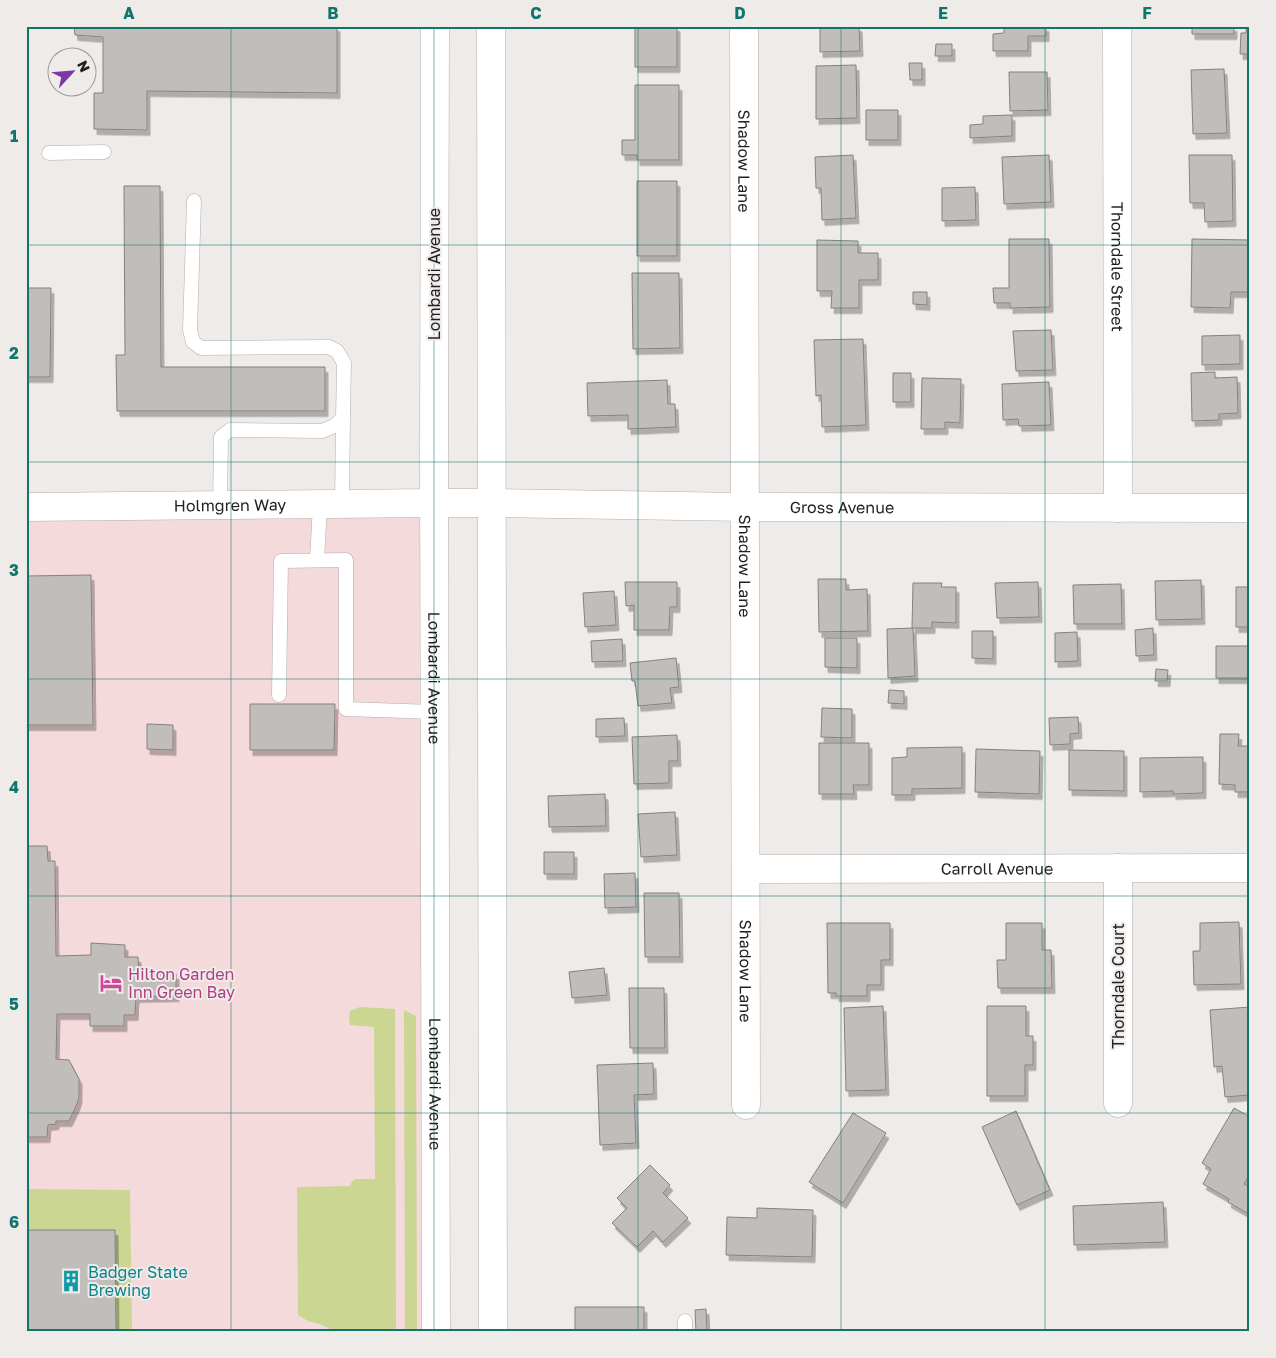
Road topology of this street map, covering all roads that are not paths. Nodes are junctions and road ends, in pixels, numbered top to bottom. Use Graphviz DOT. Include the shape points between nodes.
graph roads {
  1 [pos="435,26"];
  2 [pos="491,26"];
  3 [pos="744,26"];
  4 [pos="1117,26"];
  5 [pos="104,152"];
  6 [pos="49,153"];
  7 [pos="194,201"];
  8 [pos="343,418"];
  9 [pos="434,503"];
  10 [pos="492,503"];
  11 [pos="331,504"];
  12 [pos="220,505"];
  13 [pos="26,507"];
  14 [pos="745,508"];
  15 [pos="1118,508"];
  16 [pos="1250,508"];
  17 [pos="317,560"];
  18 [pos="280,695"];
  19 [pos="434,712"];
  20 [pos="1118,868"];
  21 [pos="1250,868"];
  22 [pos="746,869"];
  23 [pos="1118,1103"];
  24 [pos="746,1105"];
  25 [pos="436,1332"];
  26 [pos="493,1332"];
  1 -- 9 [label="street, Lombardi Avenue"];
  2 -- 10 [label="street"];
  3 -- 14 [label="street, Shadow Lane"];
  4 -- 15 [label="street, Thorndale Street"];
  5 -- 6 [label="lane"];
  7 -- 8 [label="lane" via="190,330 193,342 201,348 329,347 338,351 344,363"];
  8 -- 11 [label="lane"];
  8 -- 12 [label="lane" via="322,431 230,430 221,437"];
  9 -- 10 [label="street, Gross Avenue"];
  9 -- 11 [label="street, Holmgren Way"];
  9 -- 19 [label="street, Lombardi Avenue"];
  10 -- 14 [label="street, Gross Avenue"];
  10 -- 26 [label="street"];
  11 -- 12 [label="street, Holmgren Way"];
  11 -- 17 [label="lane"];
  12 -- 13 [label="street, Holmgren Way"];
  14 -- 15 [label="street, Gross Avenue"];
  14 -- 22 [label="street, Shadow Lane"];
  15 -- 16 [label="street, Gross Avenue"];
  17 -- 18 [label="lane" via="280,561"];
  17 -- 19 [label="lane" via="346,560 346,709"];
  19 -- 25 [label="street, Lombardi Avenue"];
  20 -- 21 [label="street, Carroll Avenue"];
  20 -- 22 [label="street, Carroll Avenue"];
  20 -- 23 [label="street, Thorndale Court"];
  22 -- 24 [label="street, Shadow Lane"];
}
